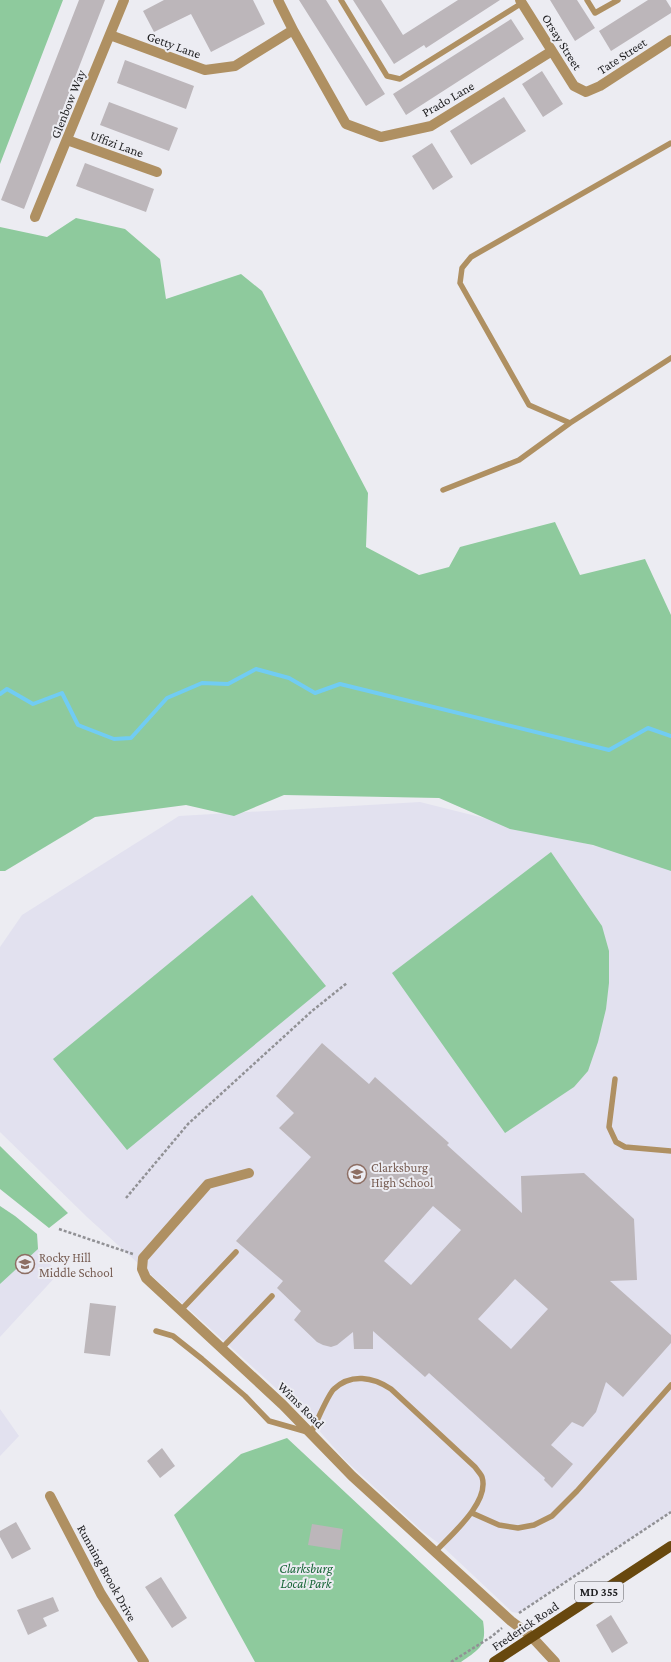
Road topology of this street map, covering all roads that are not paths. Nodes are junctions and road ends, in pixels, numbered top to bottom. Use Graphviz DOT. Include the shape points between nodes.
graph roads {
  1 [pos="124,0"];
  2 [pos="278,0"];
  3 [pos="341,0"];
  4 [pos="587,0"];
  5 [pos="618,0"];
  6 [pos="521,2"];
  7 [pos="293,30"];
  8 [pos="110,35"];
  9 [pos="671,40"];
  10 [pos="552,51"];
  11 [pos="586,92"];
  12 [pos="67,140"];
  13 [pos="671,143"];
  14 [pos="158,172"];
  15 [pos="36,218"];
  16 [pos="671,358"];
  17 [pos="570,423"];
  18 [pos="443,490"];
  19 [pos="615,1079"];
  20 [pos="671,1151"];
  21 [pos="249,1173"];
  22 [pos="236,1252"];
  23 [pos="272,1296"];
  24 [pos="181,1310"];
  25 [pos="156,1331"];
  26 [pos="222,1348"];
  27 [pos="671,1385"];
  28 [pos="311,1433"];
  29 [pos="50,1496"];
  30 [pos="472,1513"];
  31 [pos="671,1546"];
  32 [pos="436,1551"];
  33 [pos="531,1636"];
  34 [pos="144,1662"];
  35 [pos="494,1662"];
  36 [pos="555,1662"];
  1 -- 8 [label="street, Glenbow Way"];
  2 -- 7 [label="street, Prado Lane"];
  3 -- 6 [label="lane" via="387,76 400,79"];
  4 -- 5 [label="lane" via="595,13"];
  6 -- 10 [label="street, Orsay Street"];
  7 -- 8 [label="street, Getty Lane" via="235,66 205,70"];
  7 -- 10 [label="street, Prado Lane" via="346,124 381,137 431,126"];
  8 -- 12 [label="street, Glenbow Way"];
  9 -- 11 [label="street, Tate Street" via="600,86"];
  10 -- 11 [label="street, Orsay Street" via="574,86"];
  12 -- 14 [label="street, Uffizi Lane"];
  12 -- 15 [label="street, Glenbow Way"];
  13 -- 17 [label="lane" via="471,257 462,268 460,283 529,405"];
  16 -- 17 [label="lane"];
  17 -- 18 [label="lane" via="519,460"];
  19 -- 20 [label="lane" via="609,1127 616,1142 625,1147"];
  21 -- 24 [label="street, Wims Road" via="208,1184 143,1258 142,1269 146,1278"];
  22 -- 24 [label="lane"];
  23 -- 26 [label="lane"];
  24 -- 26 [label="street, Wims Road"];
  25 -- 28 [label="lane" via="173,1336 202,1359 245,1396 269,1421"];
  26 -- 28 [label="street, Wims Road"];
  27 -- 30 [label="lane" via="552,1516 534,1525 518,1528 499,1525"];
  28 -- 30 [label="lane" via="333,1390 348,1380 364,1378 380,1382 391,1389 475,1467 482,1477 483,1486"];
  28 -- 32 [label="street, Wims Road" via="352,1476"];
  29 -- 34 [label="street, Running Brook Drive" via="101,1594"];
  30 -- 32 [label="lane"];
  31 -- 33 [label="main road, Frederick Road / MD 355"];
  32 -- 33 [label="street, Wims Road" via="511,1621"];
  33 -- 35 [label="main road, Frederick Road / MD 355"];
  33 -- 36 [label="street, Wims Road"];
}
